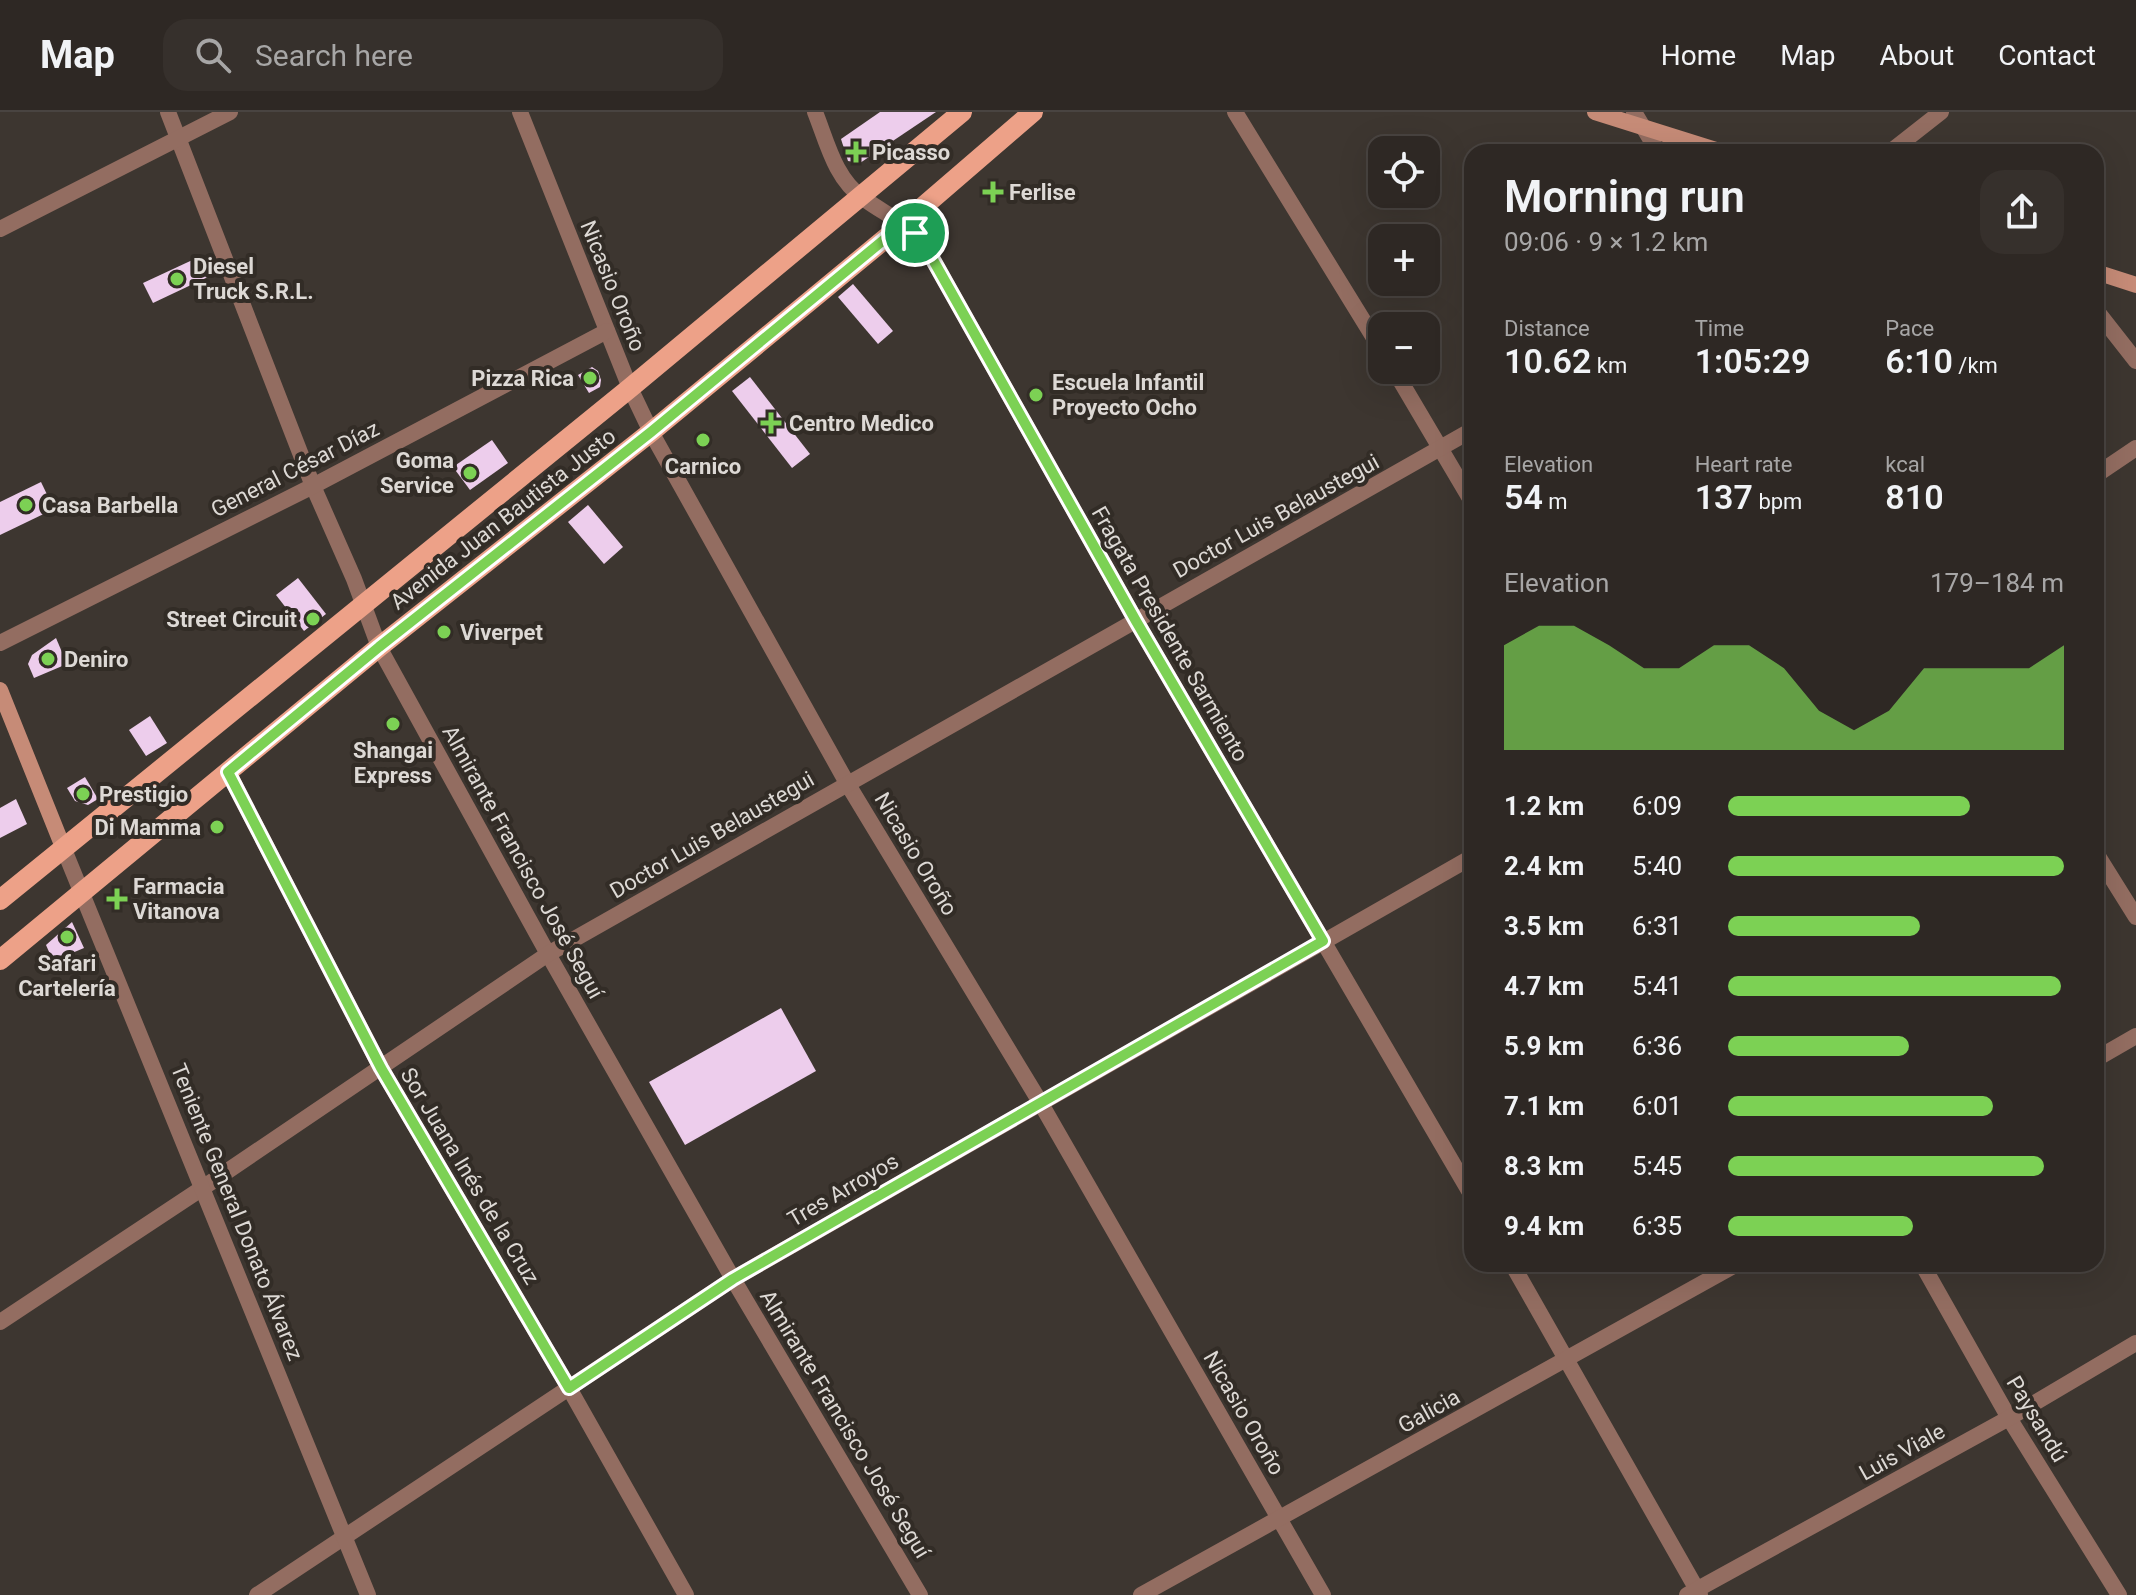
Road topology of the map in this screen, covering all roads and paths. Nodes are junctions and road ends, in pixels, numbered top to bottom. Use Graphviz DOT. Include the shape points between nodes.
graph roads {
  1 [pos="168,112"];
  2 [pos="230,112"];
  3 [pos="520,112"];
  4 [pos="815,112"];
  5 [pos="962,112"];
  6 [pos="1033,112"];
  7 [pos="1235,112"];
  8 [pos="1595,112"];
  9 [pos="1634,112"];
  10 [pos="1941,112"];
  11 [pos="1643,128"];
  12 [pos="179,139"];
  13 [pos="1653,144"];
  14 [pos="1696,144"];
  15 [pos="1900,144"];
  16 [pos="860,197"];
  17 [pos="903,224"];
  18 [pos="0,229"];
  19 [pos="2104,275"];
  20 [pos="2136,285"];
  21 [pos="2104,320"];
  22 [pos="1368,328"];
  23 [pos="607,331"];
  24 [pos="2136,361"];
  25 [pos="1403,384"];
  26 [pos="630,388"];
  27 [pos="651,432"];
  28 [pos="1464,435"];
  29 [pos="1442,448"];
  30 [pos="2136,448"];
  31 [pos="2104,470"];
  32 [pos="313,486"];
  33 [pos="1464,488"];
  34 [pos="363,605"];
  35 [pos="1136,621"];
  36 [pos="0,643"];
  37 [pos="379,647"];
  38 [pos="0,690"];
  39 [pos="228,772"];
  40 [pos="847,783"];
  41 [pos="63,847"];
  42 [pos="1464,862"];
  43 [pos="2104,866"];
  44 [pos="83,894"];
  45 [pos="0,900"];
  46 [pos="2136,917"];
  47 [pos="1323,941"];
  48 [pos="548,954"];
  49 [pos="0,960"];
  50 [pos="2136,1036"];
  51 [pos="2104,1054"];
  52 [pos="381,1068"];
  53 [pos="1040,1102"];
  54 [pos="1464,1182"];
  55 [pos="204,1187"];
  56 [pos="1517,1272"];
  57 [pos="1723,1272"];
  58 [pos="1927,1272"];
  59 [pos="733,1279"];
  60 [pos="0,1322"];
  61 [pos="2136,1343"];
  62 [pos="1568,1359"];
  63 [pos="569,1388"];
  64 [pos="2009,1418"];
  65 [pos="1279,1518"];
  66 [pos="344,1537"];
  67 [pos="1695,1593"];
  68 [pos="257,1595"];
  69 [pos="368,1595"];
  70 [pos="686,1595"];
  71 [pos="920,1595"];
  72 [pos="1141,1595"];
  73 [pos="1323,1595"];
  74 [pos="2119,1595"];
  1 -- 12 [label="street, Almirante Francisco José Seguí"];
  2 -- 12 [label="street"];
  3 -- 23 [label="street, Nicasio Oroño"];
  4 -- 16 [label="street, Fragata Presidente Sarmiento" via="839,172"];
  5 -- 16 [label="main road, Avenida Juan Bautista Justo"];
  6 -- 17 [label="main road, Avenida Juan Bautista Justo"];
  7 -- 22 [label="street"];
  8 -- 11 [label="main road"];
  9 -- 11 [label="street"];
  10 -- 15 [label="street"];
  11 -- 13 [label="street"];
  11 -- 14 [label="main road"];
  12 -- 18 [label="street"];
  12 -- 32 [label="street, Almirante Francisco José Seguí"];
  16 -- 17 [label="street, Fragata Presidente Sarmiento"];
  16 -- 26 [label="main road, Avenida Juan Bautista Justo"];
  17 -- 27 [label="main road, Avenida Juan Bautista Justo"];
  17 -- 35 [label="street, Fragata Presidente Sarmiento" via="923,242"];
  19 -- 20 [label="main road"];
  21 -- 24 [label="street"];
  23 -- 26 [label="street, Nicasio Oroño"];
  23 -- 32 [label="street, General César Díaz"];
  25 -- 29 [label="street"];
  26 -- 27 [label="street, Nicasio Oroño"];
  26 -- 34 [label="main road, Avenida Juan Bautista Justo"];
  27 -- 37 [label="main road, Avenida Juan Bautista Justo"];
  27 -- 40 [label="street, Nicasio Oroño"];
  28 -- 29 [label="street, Doctor Luis Belaustegui"];
  29 -- 33 [label="street"];
  29 -- 35 [label="street, Doctor Luis Belaustegui"];
  30 -- 31 [label="street"];
  32 -- 34 [label="street, Almirante Francisco José Seguí"];
  32 -- 36 [label="street, General César Díaz"];
  34 -- 37 [label="street, Almirante Francisco José Seguí"];
  34 -- 41 [label="main road, Avenida Juan Bautista Justo"];
  35 -- 40 [label="street, Doctor Luis Belaustegui"];
  35 -- 47 [label="street, Fragata Presidente Sarmiento"];
  37 -- 39 [label="main road, Avenida Juan Bautista Justo"];
  37 -- 48 [label="street, Almirante Francisco José Seguí"];
  38 -- 41 [label="main road"];
  39 -- 44 [label="main road, Avenida Juan Bautista Justo"];
  39 -- 52 [label="street, Sor Juana Inés de la Cruz"];
  40 -- 48 [label="street, Doctor Luis Belaustegui"];
  40 -- 53 [label="street, Nicasio Oroño"];
  41 -- 44 [label="street, Teniente General Donato Álvarez"];
  41 -- 45 [label="main road, Avenida Juan Bautista Justo"];
  42 -- 47 [label="street, Tres Arroyos"];
  43 -- 46 [label="street"];
  44 -- 49 [label="main road, Avenida Juan Bautista Justo"];
  44 -- 55 [label="street, Teniente General Donato Álvarez"];
  47 -- 53 [label="street, Tres Arroyos"];
  47 -- 54 [label="street, Fragata Presidente Sarmiento"];
  48 -- 52 [label="street, Doctor Luis Belaustegui"];
  48 -- 59 [label="street, Almirante Francisco José Seguí"];
  50 -- 51 [label="street"];
  52 -- 55 [label="street, Doctor Luis Belaustegui"];
  52 -- 63 [label="street, Sor Juana Inés de la Cruz"];
  53 -- 59 [label="street, Tres Arroyos"];
  53 -- 65 [label="street, Nicasio Oroño"];
  55 -- 60 [label="street, Doctor Luis Belaustegui"];
  55 -- 66 [label="street, Teniente General Donato Álvarez"];
  56 -- 62 [label="street"];
  57 -- 62 [label="street, Galicia"];
  58 -- 64 [label="street, Paysandú"];
  59 -- 63 [label="street, Tres Arroyos"];
  59 -- 71 [label="street, Almirante Francisco José Seguí"];
  61 -- 64 [label="street, Luis Viale"];
  62 -- 65 [label="street, Galicia"];
  62 -- 67 [label="street"];
  63 -- 66 [label="street, Tres Arroyos"];
  63 -- 70 [label="street, Sor Juana Inés de la Cruz"];
  64 -- 67 [label="street, Luis Viale"];
  64 -- 74 [label="street, Paysandú"];
  65 -- 72 [label="street, Galicia"];
  65 -- 73 [label="street, Nicasio Oroño"];
  66 -- 68 [label="street, Tres Arroyos"];
  66 -- 69 [label="street, Teniente General Donato Álvarez"];
}
